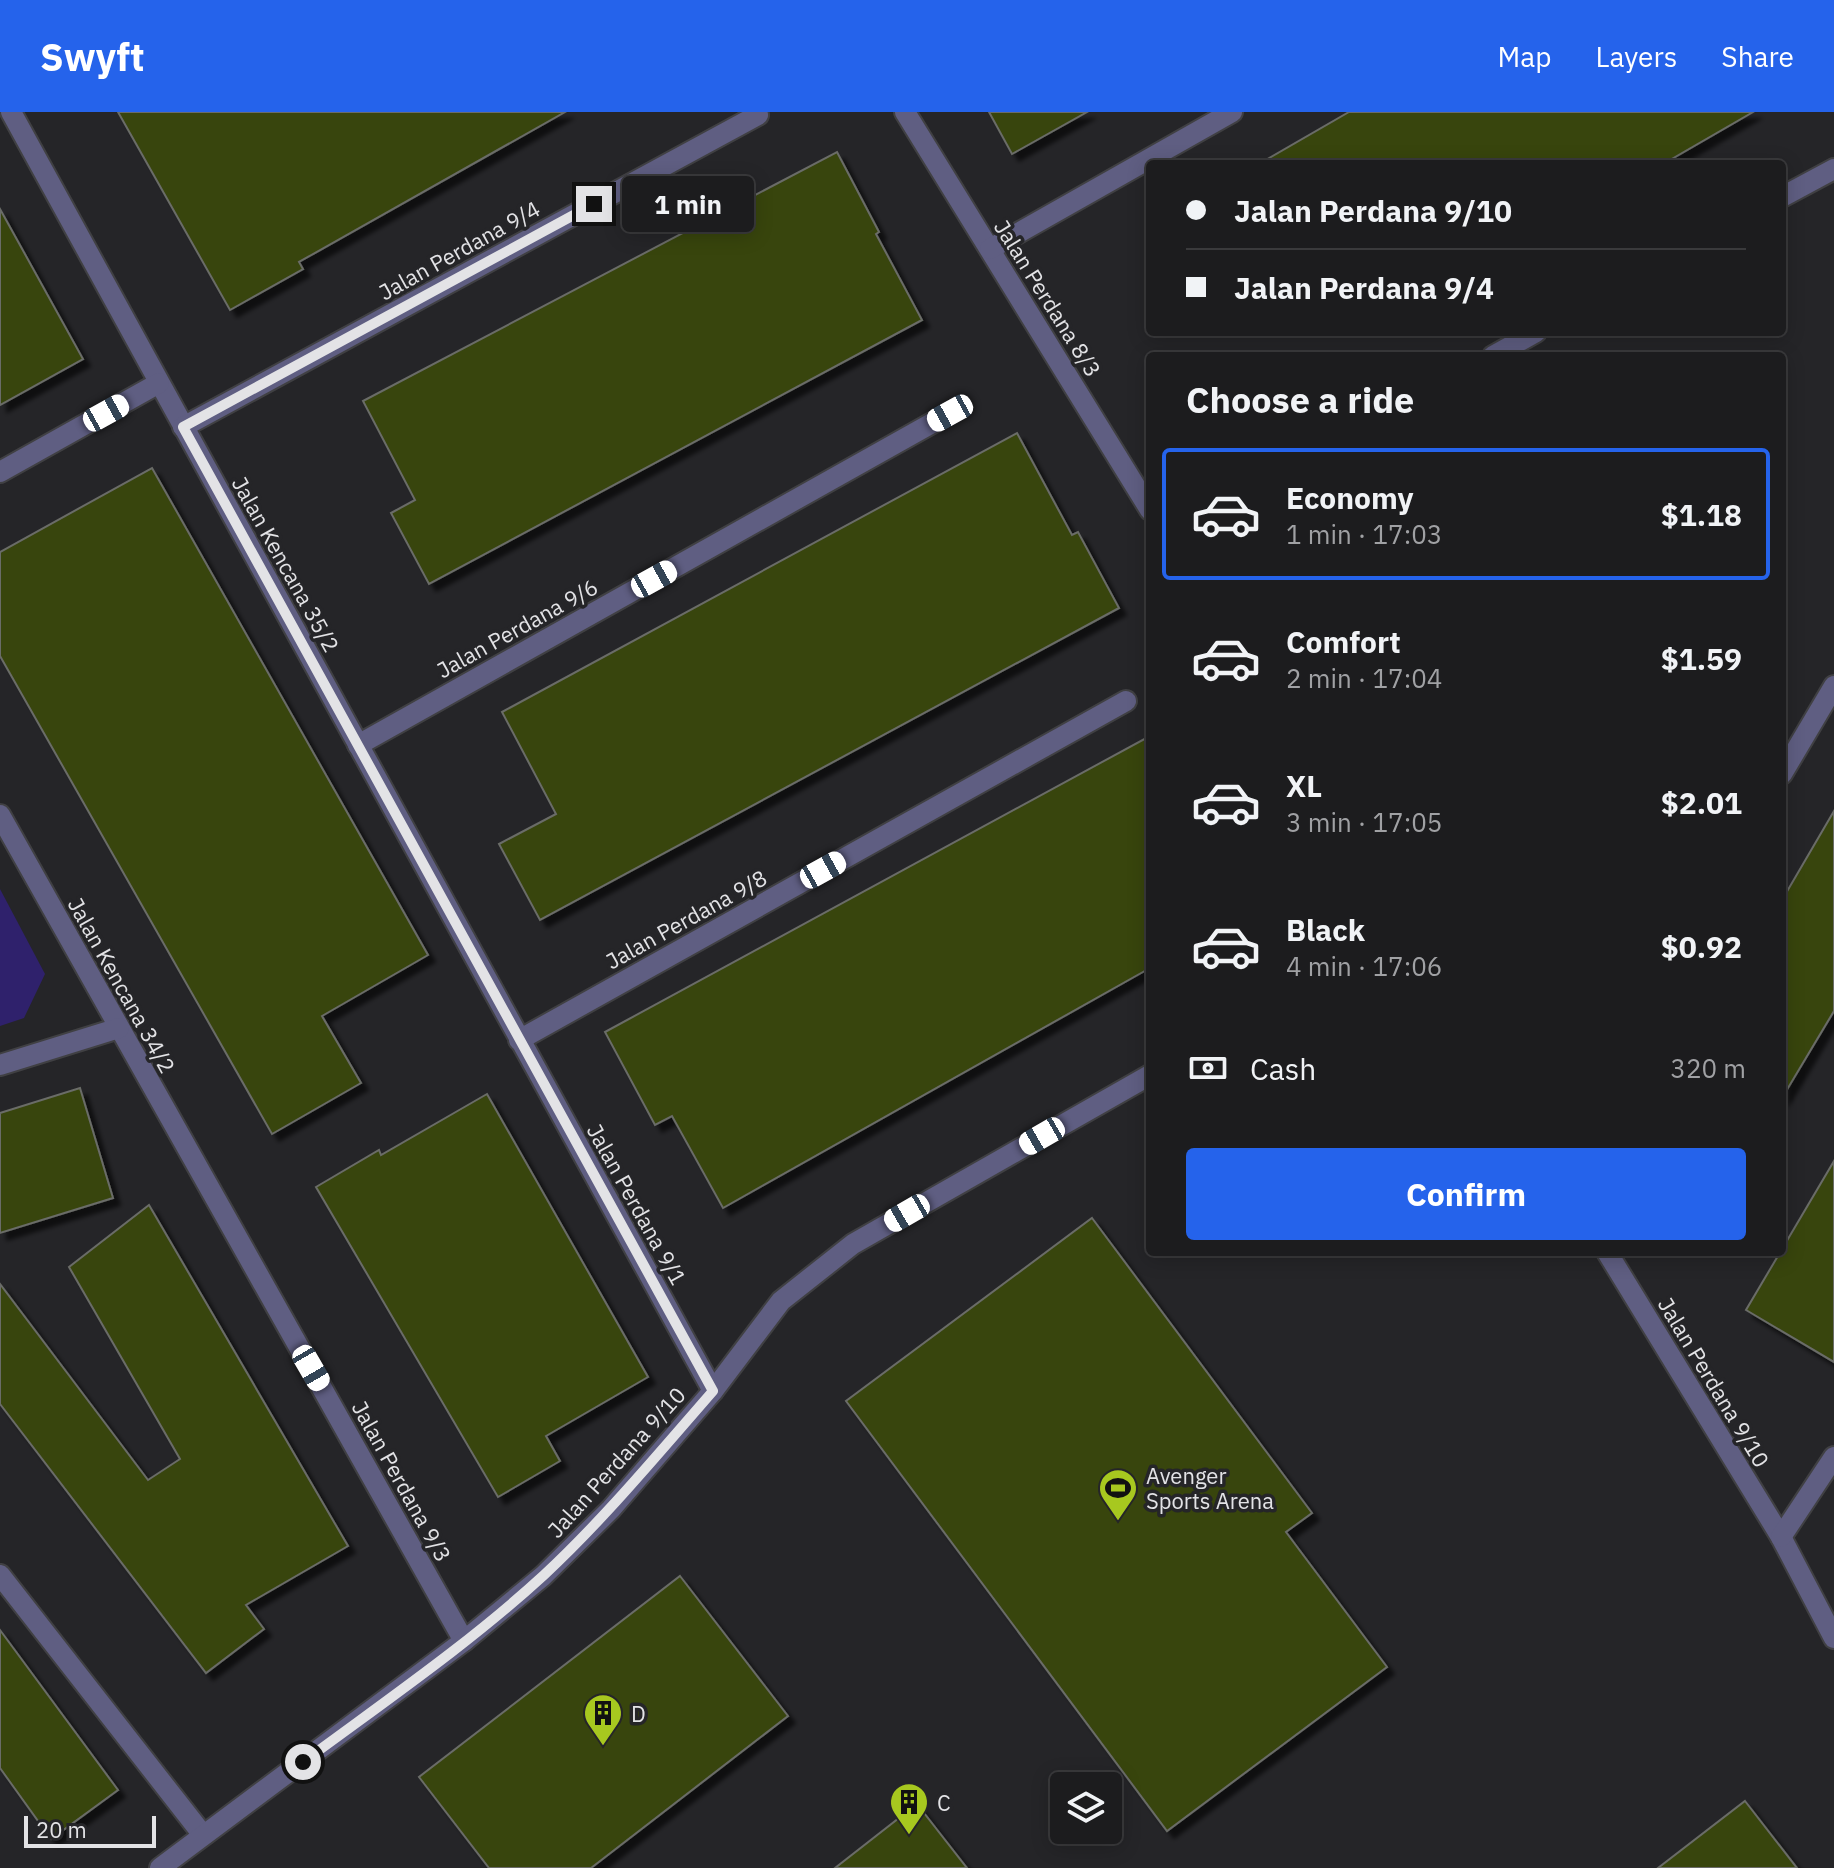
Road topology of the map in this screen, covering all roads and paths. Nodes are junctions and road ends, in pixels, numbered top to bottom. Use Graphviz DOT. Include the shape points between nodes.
graph roads {
  1 [pos="11,112"];
  2 [pos="905,112"];
  3 [pos="1232,112"];
  4 [pos="758,115"];
  5 [pos="1147,160"];
  6 [pos="1146,161"];
  7 [pos="1834,169"];
  8 [pos="1786,195"];
  9 [pos="990,249"];
  10 [pos="1529,336"];
  11 [pos="1500,352"];
  12 [pos="159,383"];
  13 [pos="950,413"];
  14 [pos="183,427"];
  15 [pos="0,472"];
  16 [pos="1146,503"];
  17 [pos="1834,686"];
  18 [pos="1126,701"];
  19 [pos="358,745"];
  20 [pos="1786,767"];
  21 [pos="0,815"];
  22 [pos="119,1028"];
  23 [pos="519,1040"];
  24 [pos="0,1065"];
  25 [pos="1146,1077"];
  26 [pos="203,1178"];
  27 [pos="1609,1256"];
  28 [pos="713,1391"];
  29 [pos="1834,1457"];
  30 [pos="1781,1537"];
  31 [pos="0,1575"];
  32 [pos="1834,1638"];
  33 [pos="464,1641"];
  34 [pos="203,1835"];
  35 [pos="160,1868"];
  1 -- 12 [label="street, Jalan Kencana 35/2"];
  2 -- 9 [label="street, Jalan Perdana 8/3"];
  3 -- 5 [label="street"];
  4 -- 14 [label="street, Jalan Perdana 9/4"];
  6 -- 9 [label="street"];
  7 -- 8 [label="street"];
  9 -- 16 [label="street, Jalan Perdana 8/3"];
  10 -- 11 [label="street"];
  12 -- 14 [label="street, Jalan Kencana 35/2"];
  12 -- 15 [label="street"];
  13 -- 19 [label="street, Jalan Perdana 9/6"];
  14 -- 19 [label="street, Jalan Kencana 35/2"];
  17 -- 20 [label="street"];
  18 -- 23 [label="street, Jalan Perdana 9/8"];
  19 -- 23 [label="street, Jalan Kencana 35/2"];
  21 -- 22 [label="street, Jalan Kencana 34/2"];
  22 -- 24 [label="street"];
  22 -- 26 [label="street, Jalan Kencana 34/2"];
  23 -- 28 [label="street, Jalan Perdana 9/1"];
  25 -- 28 [label="street, Jalan Perdana 9/10" via="853,1244 781,1301"];
  26 -- 33 [label="street, Jalan Perdana 9/3"];
  27 -- 30 [label="street, Jalan Perdana 9/10"];
  28 -- 33 [label="street, Jalan Perdana 9/10" via="611,1509 543,1576"];
  29 -- 30 [label="street"];
  30 -- 32 [label="street, Jalan Perdana 9/10"];
  31 -- 34 [label="street"];
  33 -- 34 [label="street, Jalan Perdana 9/10"];
  34 -- 35 [label="street, Jalan Perdana 9/10"];
}
